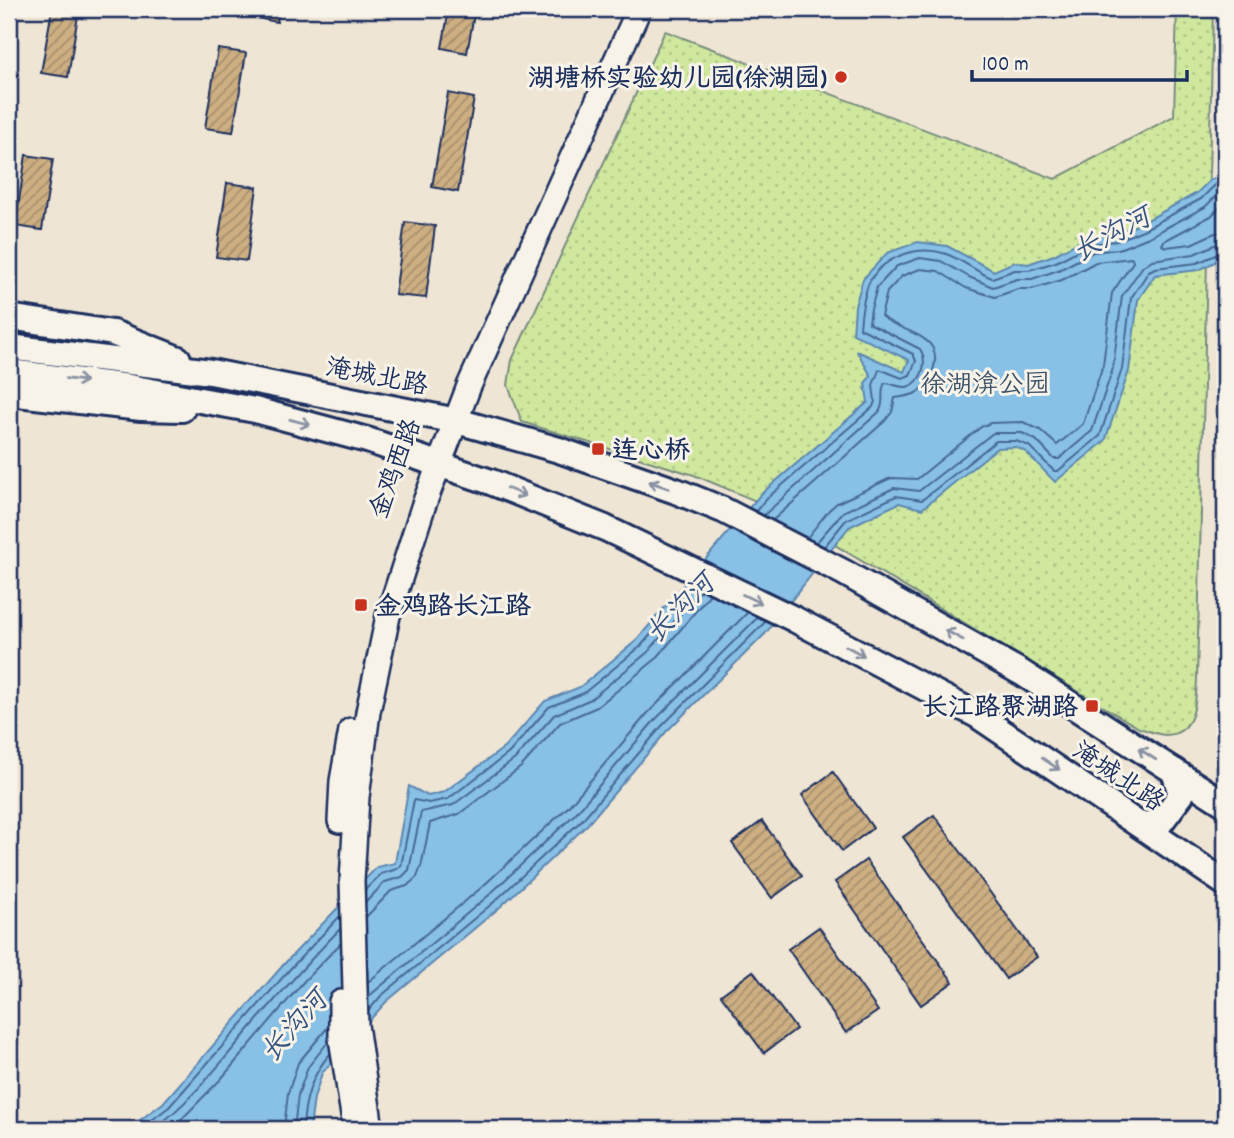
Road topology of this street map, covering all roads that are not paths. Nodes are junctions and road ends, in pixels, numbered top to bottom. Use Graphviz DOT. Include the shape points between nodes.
graph roads {
  1 [pos="622,9"];
  2 [pos="639,9"];
  3 [pos="9,317"];
  4 [pos="9,346"];
  5 [pos="9,372"];
  6 [pos="211,372"];
  7 [pos="9,393"];
  8 [pos="256,410"];
  9 [pos="450,419"];
  10 [pos="432,463"];
  11 [pos="1174,771"];
  12 [pos="1225,804"];
  13 [pos="1140,825"];
  14 [pos="1225,883"];
  15 [pos="352,1058"];
  16 [pos="355,1129"];
  17 [pos="371,1129"];
  1 -- 9 [label="street, 金鸡西路" via="471,347"];
  2 -- 9 [label="street, 金鸡西路"];
  3 -- 6 [label="main road" via="113,333"];
  4 -- 6 [label="main road, 淹城北路"];
  5 -- 8 [label="main road, one-way"];
  6 -- 9 [label="main road, 淹城北路"];
  7 -- 8 [label="main road" via="141,408"];
  8 -- 10 [label="main road, one-way"];
  9 -- 10 [label="street, 金鸡西路"];
  11 -- 9 [label="main road, 淹城北路, one-way" via="1022,673 723,510 559,450"];
  10 -- 13 [label="main road, 淹城北路, one-way" via="605,528 794,619 978,715"];
  10 -- 15 [label="street, 金鸡西路" via="410,500 367,639 342,781 355,1013"];
  11 -- 12 [label="main road, 淹城北路"];
  11 -- 13 [label="main road" via="1181,795 1160,824"];
  13 -- 14 [label="main road, 淹城北路"];
  15 -- 16 [label="street"];
  15 -- 17 [label="street"];
}
